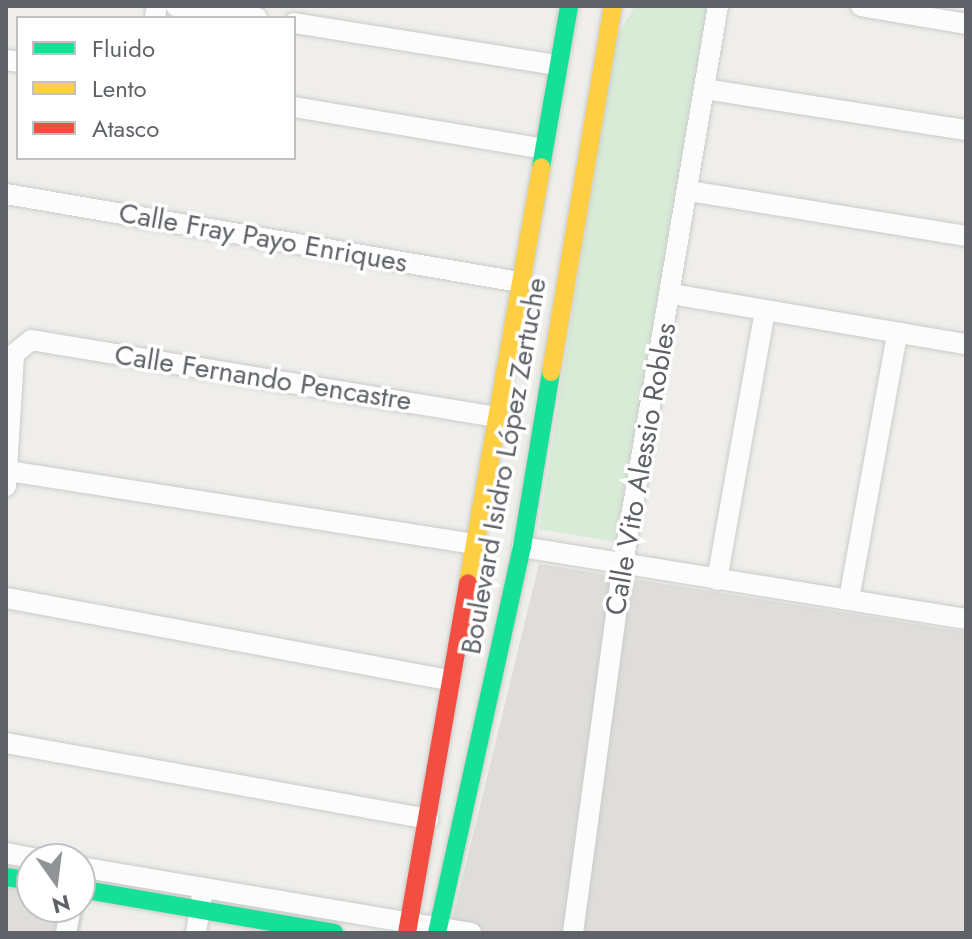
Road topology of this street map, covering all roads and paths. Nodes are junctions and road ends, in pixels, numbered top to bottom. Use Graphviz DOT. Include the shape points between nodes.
graph roads {
  1 [pos="176,6"];
  2 [pos="569,6"];
  3 [pos="613,6"];
  4 [pos="718,6"];
  5 [pos="861,6"];
  6 [pos="244,16"];
  7 [pos="307,18"];
  8 [pos="966,24"];
  9 [pos="556,65"];
  10 [pos="704,89"];
  11 [pos="296,107"];
  12 [pos="966,130"];
  13 [pos="540,148"];
  14 [pos="689,191"];
  15 [pos="6,194"];
  16 [pos="966,236"];
  17 [pos="519,282"];
  18 [pos="672,294"];
  19 [pos="765,310"];
  20 [pos="897,334"];
  21 [pos="966,344"];
  22 [pos="8,408"];
  23 [pos="495,417"];
  24 [pos="7,479"];
  25 [pos="473,544"];
  26 [pos="522,547"];
  27 [pos="623,564"];
  28 [pos="717,580"];
  29 [pos="6,598"];
  30 [pos="849,599"];
  31 [pos="966,619"];
  32 [pos="448,680"];
  33 [pos="6,743"];
  34 [pos="428,819"];
  35 [pos="96,869"];
  36 [pos="203,885"];
  37 [pos="96,892"];
  38 [pos="200,912"];
  39 [pos="409,926"];
  40 [pos="438,928"];
  41 [pos="196,933"];
  42 [pos="328,933"];
  43 [pos="471,933"];
  44 [pos="573,933"];
  1 -- 6 [label="street"];
  2 -- 9 [label="main road, Boulevard Isidro López Zertuche"];
  3 -- 26 [label="main road, Boulevard Isidro López Zertuche"];
  4 -- 10 [label="street, Calle Vito Alessio Robles"];
  5 -- 8 [label="street"];
  7 -- 9 [label="street"];
  9 -- 13 [label="main road, Boulevard Isidro López Zertuche"];
  10 -- 12 [label="street"];
  10 -- 14 [label="street, Calle Vito Alessio Robles"];
  11 -- 13 [label="street"];
  13 -- 17 [label="main road, Boulevard Isidro López Zertuche"];
  14 -- 16 [label="street"];
  14 -- 18 [label="street, Calle Vito Alessio Robles"];
  15 -- 17 [label="street, Calle Fray Payo Enriques"];
  17 -- 23 [label="main road, Boulevard Isidro López Zertuche"];
  18 -- 19 [label="street"];
  18 -- 27 [label="street, Calle Vito Alessio Robles"];
  19 -- 20 [label="street"];
  19 -- 28 [label="street"];
  20 -- 21 [label="street"];
  20 -- 30 [label="street"];
  22 -- 23 [label="street, Calle Fernando Pencastre" via="14,354 31,340"];
  22 -- 24 [label="street"];
  23 -- 25 [label="main road, Boulevard Isidro López Zertuche"];
  24 -- 25 [label="street"];
  25 -- 32 [label="main road, Boulevard Isidro López Zertuche"];
  26 -- 27 [label="street"];
  26 -- 40 [label="main road, Boulevard Isidro López Zertuche"];
  27 -- 28 [label="street"];
  27 -- 44 [label="street, Calle Vito Alessio Robles"];
  28 -- 30 [label="street"];
  29 -- 32 [label="street"];
  30 -- 31 [label="street"];
  32 -- 34 [label="main road, Boulevard Isidro López Zertuche"];
  33 -- 34 [label="street"];
  34 -- 39 [label="main road, Boulevard Isidro López Zertuche"];
  35 -- 36 [label="street"];
  36 -- 38 [label="street"];
  36 -- 39 [label="street"];
  37 -- 38 [label="main road"];
  38 -- 41 [label="street"];
  38 -- 42 [label="main road"];
  39 -- 40 [label="street"];
  40 -- 43 [label="street"];
}
